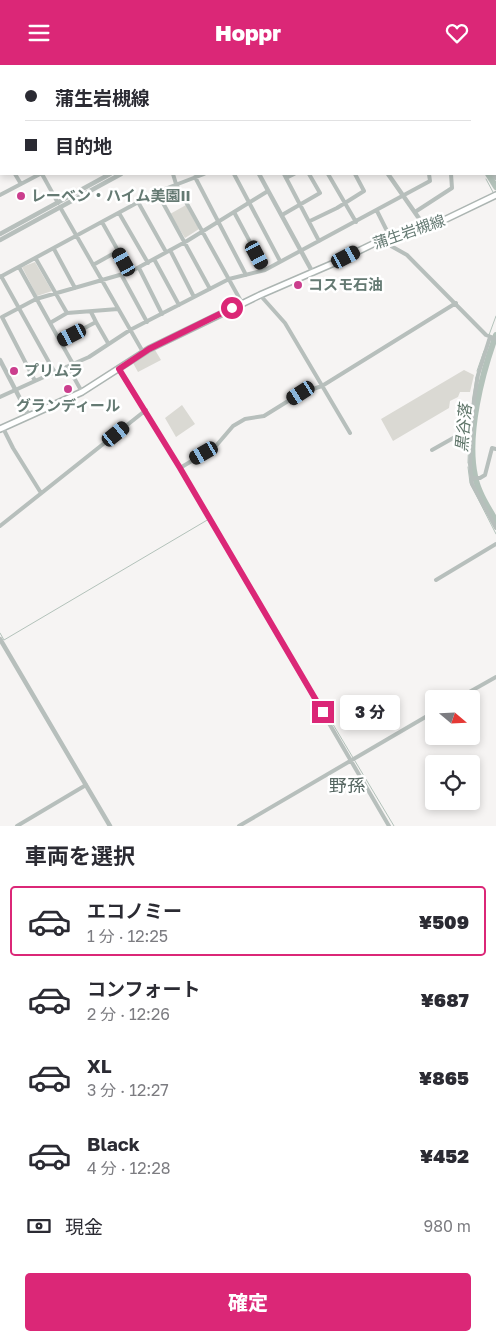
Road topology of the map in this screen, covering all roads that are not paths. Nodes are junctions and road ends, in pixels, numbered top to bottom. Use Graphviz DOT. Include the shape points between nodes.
graph roads {
  1 [pos="16,175"];
  2 [pos="39,175"];
  3 [pos="42,175"];
  4 [pos="108,175"];
  5 [pos="119,175"];
  6 [pos="173,175"];
  7 [pos="201,175"];
  8 [pos="235,175"];
  9 [pos="260,175"];
  10 [pos="310,175"];
  11 [pos="329,175"];
  12 [pos="356,175"];
  13 [pos="391,175"];
  14 [pos="429,175"];
  15 [pos="451,175"];
  16 [pos="285,176"];
  17 [pos="195,177"];
  18 [pos="21,184"];
  19 [pos="176,184"];
  20 [pos="268,191"];
  21 [pos="157,192"];
  22 [pos="0,195"];
  23 [pos="404,195"];
  24 [pos="496,195"];
  25 [pos="138,202"];
  26 [pos="344,202"];
  27 [pos="249,203"];
  28 [pos="59,205"];
  29 [pos="300,205"];
  30 [pos="377,211"];
  31 [pos="234,212"];
  32 [pos="415,212"];
  33 [pos="119,213"];
  34 [pos="282,215"];
  35 [pos="219,221"];
  36 [pos="310,221"];
  37 [pos="102,222"];
  38 [pos="356,222"];
  39 [pos="425,227"];
  40 [pos="202,231"];
  41 [pos="0,234"];
  42 [pos="77,236"];
  43 [pos="390,237"];
  44 [pos="383,239"];
  45 [pos="0,240"];
  46 [pos="319,241"];
  47 [pos="184,243"];
  48 [pos="54,249"];
  49 [pos="301,250"];
  50 [pos="118,251"];
  51 [pos="168,251"];
  52 [pos="36,259"];
  53 [pos="154,259"];
  54 [pos="280,261"];
  55 [pos="148,263"];
  56 [pos="93,265"];
  57 [pos="19,267"];
  58 [pos="138,268"];
  59 [pos="265,269"];
  60 [pos="130,273"];
  61 [pos="313,273"];
  62 [pos="246,275"];
  63 [pos="1,276"];
  64 [pos="122,276"];
  65 [pos="229,279"];
  66 [pos="102,281"];
  67 [pos="76,288"];
  68 [pos="210,289"];
  69 [pos="56,293"];
  70 [pos="260,295"];
  71 [pos="194,297"];
  72 [pos="36,299"];
  73 [pos="242,303"];
  74 [pos="456,303"];
  75 [pos="179,305"];
  76 [pos="19,308"];
  77 [pos="118,309"];
  78 [pos="91,312"];
  79 [pos="67,313"];
  80 [pos="162,314"];
  81 [pos="1,317"];
  82 [pos="96,322"];
  83 [pos="147,322"];
  84 [pos="50,323"];
  85 [pos="130,330"];
  86 [pos="493,338"];
  87 [pos="60,341"];
  88 [pos="108,343"];
  89 [pos="143,352"];
  90 [pos="0,360"];
  91 [pos="73,364"];
  92 [pos="68,367"];
  93 [pos="119,369"];
  94 [pos="55,373"];
  95 [pos="35,381"];
  96 [pos="322,386"];
  97 [pos="15,390"];
  98 [pos="82,392"];
  99 [pos="0,397"];
  100 [pos="146,410"];
  101 [pos="29,416"];
  102 [pos="2,428"];
  103 [pos="471,428"];
  104 [pos="350,433"];
  105 [pos="496,449"];
  106 [pos="432,450"];
  107 [pos="180,468"];
  108 [pos="471,478"];
  109 [pos="41,493"];
  110 [pos="0,526"];
  111 [pos="496,528"];
  112 [pos="496,544"];
  113 [pos="436,580"];
  114 [pos="0,639"];
  115 [pos="496,677"];
  116 [pos="473,690"];
  117 [pos="425,717"];
  118 [pos="351,761"];
  119 [pos="86,785"];
  120 [pos="17,826"];
  121 [pos="110,826"];
  122 [pos="238,826"];
  123 [pos="389,826"];
  1 -- 18 [label="street"];
  2 -- 18 [label="street"];
  3 -- 28 [label="street"];
  4 -- 28 [label="street"];
  5 -- 28 [label="street"];
  6 -- 19 [label="street"];
  7 -- 17 [label="street"];
  8 -- 27 [label="street"];
  9 -- 20 [label="street"];
  10 -- 29 [label="street" via="320,193"];
  11 -- 26 [label="street"];
  12 -- 26 [label="street" via="364,191"];
  13 -- 23 [label="street"];
  14 -- 23 [label="street" via="430,181"];
  15 -- 32 [label="street" via="452,188"];
  16 -- 29 [label="street"];
  17 -- 19 [label="street"];
  17 -- 35 [label="street"];
  18 -- 22 [label="street"];
  19 -- 21 [label="street"];
  19 -- 40 [label="street"];
  20 -- 27 [label="street"];
  20 -- 34 [label="street"];
  21 -- 25 [label="street"];
  21 -- 47 [label="street"];
  23 -- 30 [label="street"];
  23 -- 32 [label="street"];
  24 -- 39 [label="main road, 蒲生岩槻線"];
  25 -- 33 [label="street"];
  25 -- 51 [label="street"];
  26 -- 36 [label="street"];
  26 -- 38 [label="street"];
  27 -- 31 [label="street"];
  27 -- 54 [label="street"];
  28 -- 41 [label="street"];
  28 -- 42 [label="street"];
  28 -- 45 [label="street"];
  29 -- 34 [label="street"];
  29 -- 36 [label="street"];
  30 -- 38 [label="street"];
  30 -- 43 [label="street"];
  31 -- 35 [label="street"];
  31 -- 59 [label="street"];
  32 -- 39 [label="street"];
  33 -- 37 [label="street"];
  33 -- 55 [label="street"];
  34 -- 49 [label="street"];
  35 -- 40 [label="street"];
  35 -- 62 [label="street"];
  36 -- 46 [label="street"];
  37 -- 42 [label="street"];
  37 -- 50 [label="street"];
  38 -- 46 [label="street"];
  39 -- 43 [label="main road, 蒲生岩槻線"];
  40 -- 47 [label="street"];
  40 -- 65 [label="street"];
  42 -- 48 [label="street"];
  42 -- 56 [label="street"];
  43 -- 44 [label="main road, 蒲生岩槻線"];
  44 -- 61 [label="main road, 蒲生岩槻線"];
  44 -- 74 [label="street" via="407,255"];
  46 -- 49 [label="street"];
  47 -- 51 [label="street"];
  47 -- 68 [label="street"];
  48 -- 52 [label="street"];
  48 -- 67 [label="street"];
  49 -- 54 [label="street"];
  49 -- 61 [label="street"];
  50 -- 56 [label="street"];
  50 -- 60 [label="street"];
  51 -- 53 [label="street"];
  51 -- 71 [label="street"];
  52 -- 57 [label="street"];
  52 -- 69 [label="street"];
  53 -- 55 [label="street"];
  53 -- 75 [label="street"];
  54 -- 59 [label="street"];
  55 -- 58 [label="street"];
  56 -- 66 [label="street"];
  57 -- 63 [label="street"];
  57 -- 72 [label="street"];
  58 -- 60 [label="street"];
  58 -- 80 [label="street"];
  59 -- 62 [label="street"];
  60 -- 64 [label="street"];
  61 -- 70 [label="main road, 蒲生岩槻線"];
  62 -- 65 [label="street"];
  63 -- 76 [label="street"];
  64 -- 66 [label="street"];
  64 -- 83 [label="street"];
  65 -- 68 [label="street"];
  65 -- 73 [label="street"];
  66 -- 67 [label="street"];
  66 -- 77 [label="street"];
  67 -- 69 [label="street"];
  68 -- 71 [label="street"];
  69 -- 72 [label="street"];
  69 -- 79 [label="street"];
  70 -- 73 [label="main road, 蒲生岩槻線"];
  70 -- 96 [label="street" via="285,323"];
  71 -- 75 [label="street"];
  72 -- 76 [label="street"];
  72 -- 84 [label="street"];
  73 -- 89 [label="main road, 蒲生岩槻線"];
  74 -- 86 [label="street"];
  74 -- 96 [label="street"];
  75 -- 80 [label="street"];
  76 -- 81 [label="street"];
  76 -- 94 [label="street"];
  77 -- 78 [label="street"];
  77 -- 85 [label="street"];
  78 -- 79 [label="street"];
  78 -- 82 [label="street"];
  79 -- 84 [label="street"];
  80 -- 83 [label="street"];
  81 -- 95 [label="street"];
  82 -- 87 [label="street"];
  82 -- 88 [label="street"];
  83 -- 85 [label="street"];
  84 -- 87 [label="street"];
  85 -- 88 [label="street"];
  85 -- 89 [label="street"];
  86 -- 103 [label="street" via="478,375"];
  87 -- 91 [label="street"];
  88 -- 91 [label="street"];
  89 -- 93 [label="main road, 蒲生岩槻線"];
  90 -- 97 [label="street"];
  91 -- 92 [label="street"];
  92 -- 94 [label="street"];
  92 -- 98 [label="street"];
  93 -- 98 [label="main road, 蒲生岩槻線"];
  93 -- 100 [label="street"];
  94 -- 95 [label="street"];
  95 -- 97 [label="street"];
  96 -- 104 [label="street"];
  96 -- 107 [label="street" via="301,393 264,416 244,419 233,426 215,447"];
  97 -- 99 [label="street"];
  97 -- 101 [label="street"];
  98 -- 101 [label="main road, 蒲生岩槻線"];
  100 -- 107 [label="street"];
  100 -- 109 [label="street"];
  101 -- 102 [label="main road, 蒲生岩槻線"];
  102 -- 109 [label="street"];
  103 -- 106 [label="street"];
  103 -- 108 [label="street"];
  105 -- 108 [label="street" via="492,449 485,475"];
  107 -- 118 [label="street"];
  108 -- 111 [label="street"];
  109 -- 110 [label="street"];
  112 -- 113 [label="street"];
  114 -- 119 [label="street"];
  115 -- 116 [label="street"];
  117 -- 118 [label="street"];
  118 -- 122 [label="street"];
  118 -- 123 [label="street"];
  119 -- 120 [label="street"];
  119 -- 121 [label="street"];
}
